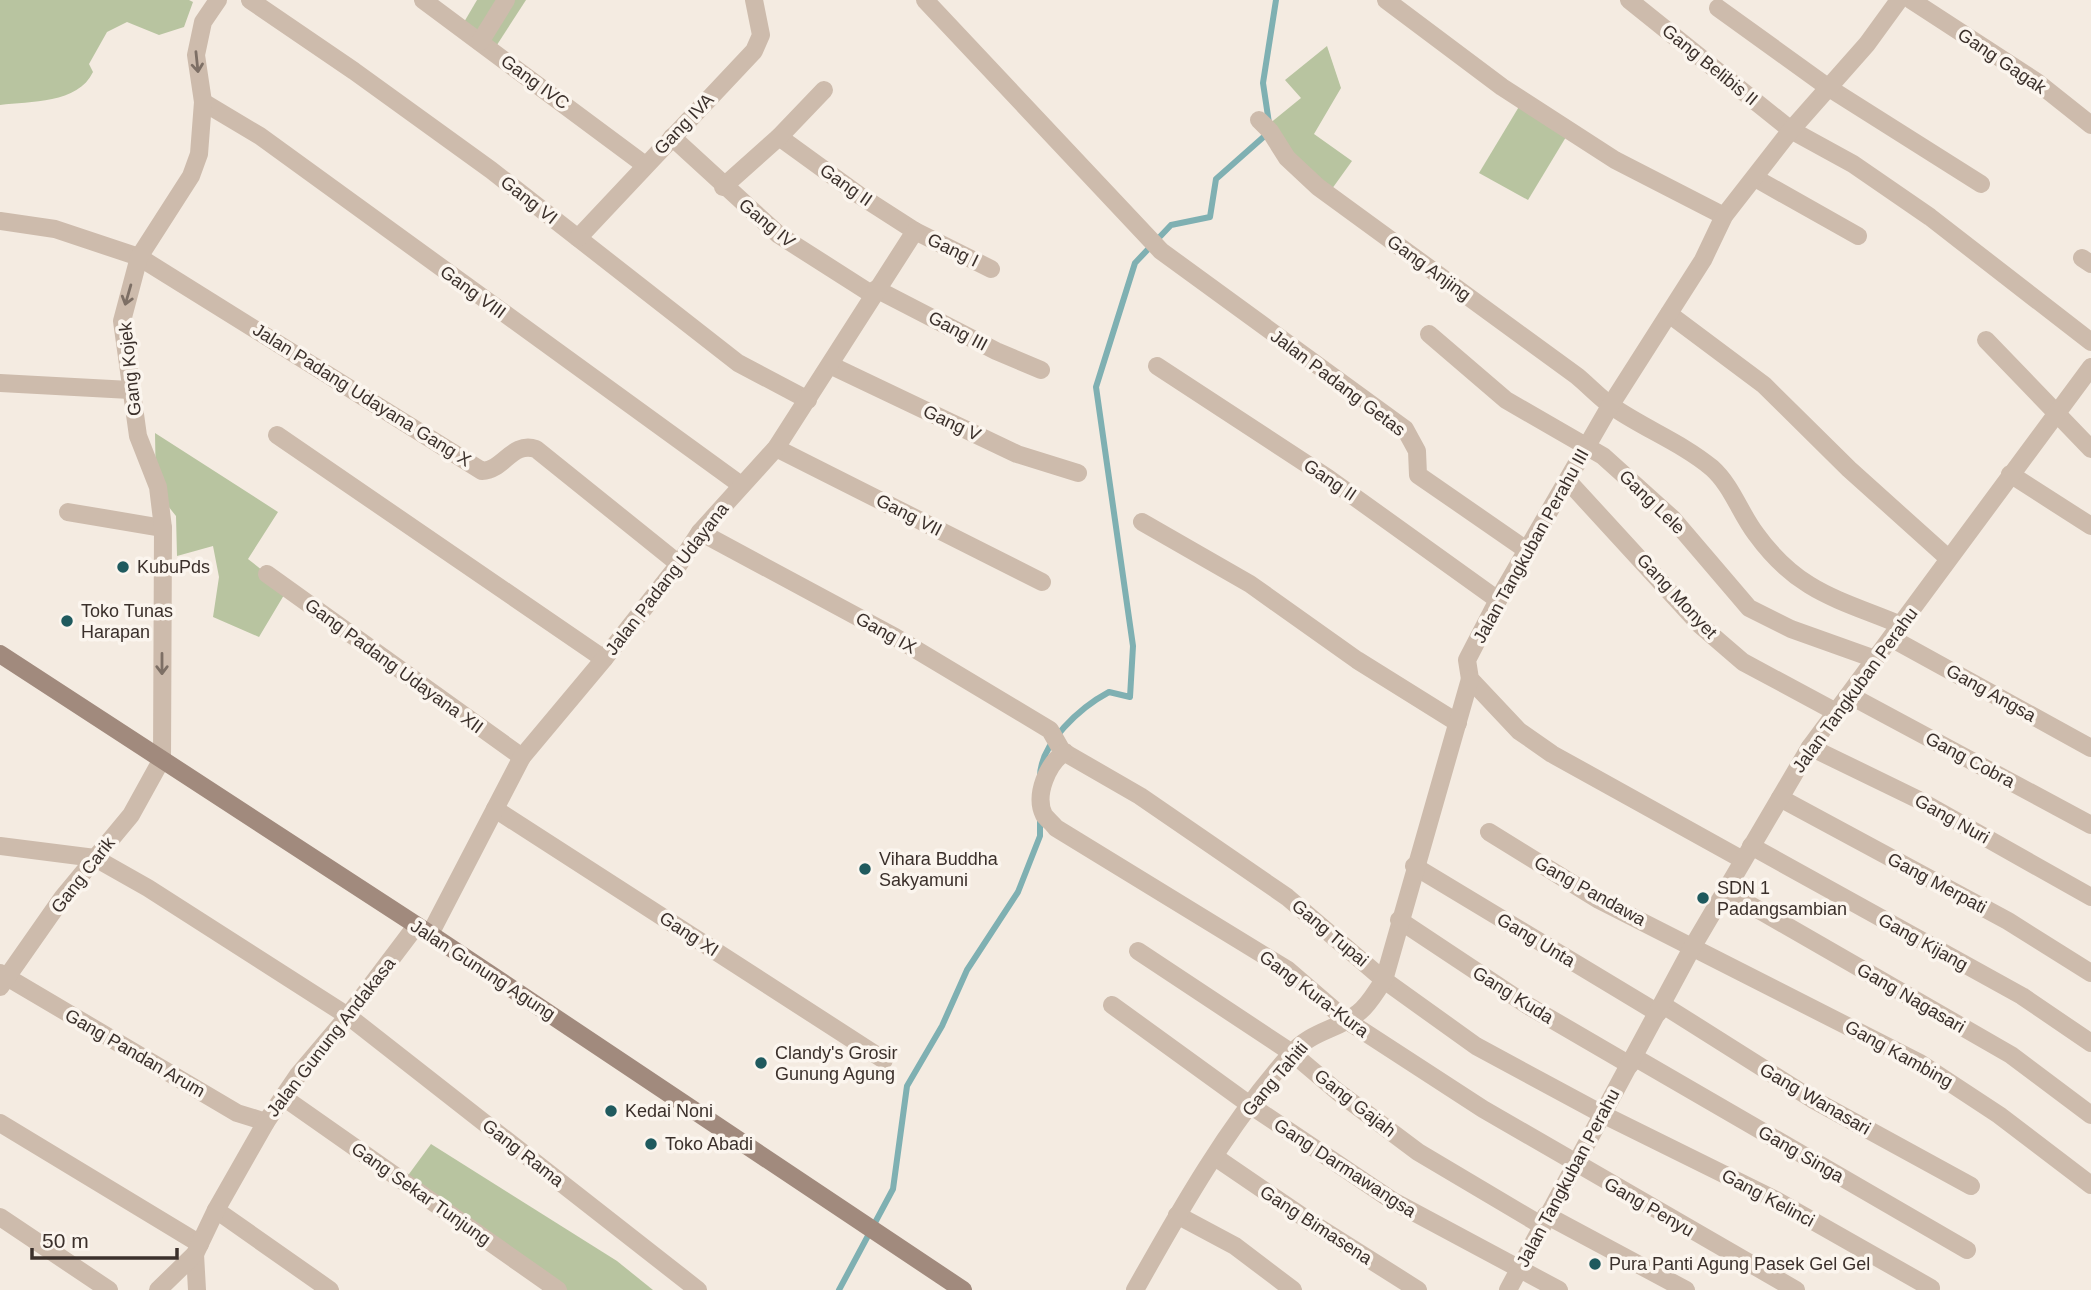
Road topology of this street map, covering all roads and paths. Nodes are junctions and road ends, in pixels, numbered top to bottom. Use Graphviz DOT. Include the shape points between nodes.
graph roads {
  1 [pos="218,0"];
  2 [pos="250,0"];
  3 [pos="423,0"];
  4 [pos="506,0"];
  5 [pos="754,0"];
  6 [pos="926,0"];
  7 [pos="1386,0"];
  8 [pos="1629,0"];
  9 [pos="1900,1"];
  10 [pos="1718,8"];
  11 [pos="480,42"];
  12 [pos="1829,89"];
  13 [pos="824,90"];
  14 [pos="203,102"];
  15 [pos="1259,120"];
  16 [pos="2091,125"];
  17 [pos="1791,130"];
  18 [pos="672,137"];
  19 [pos="779,137"];
  20 [pos="645,165"];
  21 [pos="1755,178"];
  22 [pos="1981,184"];
  23 [pos="723,187"];
  24 [pos="1724,216"];
  25 [pos="0,222"];
  26 [pos="915,231"];
  27 [pos="1858,236"];
  28 [pos="578,238"];
  29 [pos="139,257"];
  30 [pos="991,269"];
  31 [pos="875,292"];
  32 [pos="1669,314"];
  33 [pos="1430,334"];
  34 [pos="1986,340"];
  35 [pos="2091,342"];
  36 [pos="830,365"];
  37 [pos="1157,366"];
  38 [pos="2091,367"];
  39 [pos="1041,370"];
  40 [pos="0,383"];
  41 [pos="130,390"];
  42 [pos="808,400"];
  43 [pos="1610,405"];
  44 [pos="2055,413"];
  45 [pos="277,435"];
  46 [pos="776,448"];
  47 [pos="1586,448"];
  48 [pos="2091,449"];
  49 [pos="1078,472"];
  50 [pos="2010,474"];
  51 [pos="1568,481"];
  52 [pos="741,485"];
  53 [pos="68,512"];
  54 [pos="1142,522"];
  55 [pos="2091,526"];
  56 [pos="163,528"];
  57 [pos="700,532"];
  58 [pos="1528,551"];
  59 [pos="1948,558"];
  60 [pos="679,564"];
  61 [pos="267,574"];
  62 [pos="1042,582"];
  63 [pos="1498,600"];
  64 [pos="1896,632"];
  65 [pos="0,654"];
  66 [pos="604,659"];
  67 [pos="1875,659"];
  68 [pos="1470,679"];
  69 [pos="1849,695"];
  70 [pos="1836,712"];
  71 [pos="1458,723"];
  72 [pos="1810,747"];
  73 [pos="2091,748"];
  74 [pos="1062,750"];
  75 [pos="522,757"];
  76 [pos="162,759"];
  77 [pos="1780,797"];
  78 [pos="495,808"];
  79 [pos="2091,825"];
  80 [pos="1489,832"];
  81 [pos="1,847"];
  82 [pos="1747,853"];
  83 [pos="95,858"];
  84 [pos="1414,866"];
  85 [pos="1726,891"];
  86 [pos="2091,897"];
  87 [pos="1399,920"];
  88 [pos="423,930"];
  89 [pos="1693,946"];
  90 [pos="1138,951"];
  91 [pos="2091,973"];
  92 [pos="3,980"];
  93 [pos="1384,980"];
  94 [pos="1112,1005"];
  95 [pos="1660,1009"];
  96 [pos="348,1016"];
  97 [pos="1346,1020"];
  98 [pos="2091,1043"];
  99 [pos="1292,1053"];
  100 [pos="884,1060"];
  101 [pos="1632,1061"];
  102 [pos="283,1097"];
  103 [pos="1250,1105"];
  104 [pos="1601,1114"];
  105 [pos="2091,1115"];
  106 [pos="266,1122"];
  107 [pos="0,1123"];
  108 [pos="1215,1157"];
  109 [pos="1575,1165"];
  110 [pos="2091,1185"];
  111 [pos="1971,1186"];
  112 [pos="216,1210"];
  113 [pos="1177,1216"];
  114 [pos="0,1217"];
  115 [pos="1544,1220"];
  116 [pos="198,1249"];
  117 [pos="1967,1250"];
  118 [pos="1519,1269"];
  119 [pos="1931,1288"];
  120 [pos="109,1290"];
  121 [pos="158,1290"];
  122 [pos="197,1290"];
  123 [pos="330,1290"];
  124 [pos="558,1290"];
  125 [pos="698,1290"];
  126 [pos="963,1290"];
  127 [pos="1135,1290"];
  128 [pos="1293,1290"];
  129 [pos="1418,1290"];
  130 [pos="1508,1290"];
  131 [pos="1559,1290"];
  132 [pos="1686,1290"];
  133 [pos="1797,1290"];
  1 -- 14 [label="street, Gang Kojek, one-way" via="198,37"];
  2 -- 28 [label="street, Gang VI" via="354,71"];
  3 -- 11 [label="street, Gang IVC"];
  4 -- 11 [label="street"];
  5 -- 18 [label="street, Gang IVA" via="761,35 757,45"];
  6 -- 58 [label="street, Jalan Padang Getas" via="1161,251 1405,429 1417,452 1418,475"];
  7 -- 24 [label="street" via="1502,87 1592,145"];
  8 -- 17 [label="street, Gang Belibis II"];
  9 -- 12 [label="street, Jalan Tangkuban Perahu III"];
  9 -- 16 [label="street, Gang Gagak" via="2037,82"];
  10 -- 12 [label="street"];
  11 -- 20 [label="street, Gang IVC"];
  12 -- 17 [label="street, Jalan Tangkuban Perahu III"];
  12 -- 22 [label="street"];
  13 -- 19 [label="street"];
  14 -- 29 [label="street, Gang Kojek" via="203,134 191,176"];
  14 -- 52 [label="street, Gang VIII" via="260,136"];
  15 -- 43 [label="street, Gang Anjing" via="1287,158 1318,187"];
  17 -- 21 [label="street, Jalan Tangkuban Perahu III"];
  17 -- 35 [label="street, Gang Belibis II" via="1853,164 1930,217"];
  18 -- 20 [label="street, Gang IVA"];
  18 -- 23 [label="street, Gang IV"];
  19 -- 23 [label="street"];
  19 -- 26 [label="street, Gang II"];
  20 -- 28 [label="street, Gang IVA"];
  21 -- 24 [label="street, Jalan Tangkuban Perahu III"];
  21 -- 27 [label="street"];
  23 -- 31 [label="street, Gang IV" via="795,247"];
  24 -- 32 [label="street, Jalan Tangkuban Perahu III"];
  25 -- 29 [label="street" via="55,229"];
  26 -- 30 [label="street, Gang I"];
  26 -- 31 [label="street, Jalan Padang Udayana"];
  28 -- 42 [label="street, Gang VI" via="738,363"];
  29 -- 41 [label="street, Gang Kojek, one-way" via="122,321"];
  29 -- 60 [label="street, Jalan Padang Udayana Gang X" via="482,471 494,469 521,448 536,449"];
  31 -- 36 [label="street, Jalan Padang Udayana"];
  31 -- 39 [label="street, Gang III"];
  32 -- 43 [label="street, Jalan Tangkuban Perahu III"];
  32 -- 59 [label="street" via="1764,385"];
  33 -- 47 [label="street, Gang Lele" via="1507,400"];
  34 -- 44 [label="street"];
  36 -- 42 [label="street, Jalan Padang Udayana"];
  36 -- 49 [label="street, Gang V" via="1017,454"];
  37 -- 63 [label="street, Gang II" via="1328,478"];
  38 -- 44 [label="street, Jalan Tangkuban Perahu"];
  40 -- 41 [label="street"];
  41 -- 56 [label="street, Gang Kojek" via="138,436 158,487"];
  42 -- 46 [label="street, Jalan Padang Udayana"];
  43 -- 47 [label="street, Jalan Tangkuban Perahu III"];
  43 -- 64 [label="street, Gang Anjing" via="1714,470 1784,570"];
  44 -- 48 [label="street"];
  44 -- 50 [label="street, Jalan Tangkuban Perahu"];
  45 -- 66 [label="street"];
  46 -- 52 [label="street, Jalan Padang Udayana"];
  46 -- 62 [label="street, Gang VII"];
  47 -- 51 [label="street, Jalan Tangkuban Perahu III"];
  47 -- 67 [label="street, Gang Lele" via="1603,456 1673,519 1749,607 1791,629"];
  50 -- 55 [label="street"];
  50 -- 59 [label="street, Jalan Tangkuban Perahu"];
  51 -- 58 [label="street, Jalan Tangkuban Perahu III"];
  51 -- 70 [label="street, Gang Monyet" via="1711,634 1743,662"];
  52 -- 57 [label="street, Jalan Padang Udayana"];
  53 -- 56 [label="street"];
  54 -- 71 [label="street" via="1250,584 1357,660"];
  56 -- 76 [label="street, Gang Kojek, one-way"];
  57 -- 60 [label="street, Jalan Padang Udayana"];
  57 -- 74 [label="street, Gang IX" via="895,637 1050,730"];
  58 -- 63 [label="street, Jalan Tangkuban Perahu III"];
  59 -- 64 [label="street, Jalan Tangkuban Perahu"];
  60 -- 66 [label="street, Jalan Padang Udayana"];
  61 -- 75 [label="street, Gang Padang Udayana XII"];
  63 -- 68 [label="street, Jalan Tangkuban Perahu III" via="1468,660"];
  64 -- 67 [label="street, Jalan Tangkuban Perahu"];
  64 -- 73 [label="street, Gang Angsa"];
  65 -- 76 [label="main road, Jalan Gunung Agung"];
  66 -- 75 [label="street, Jalan Padang Udayana"];
  67 -- 69 [label="street, Jalan Tangkuban Perahu"];
  68 -- 71 [label="street, Gang Tahiti"];
  68 -- 82 [label="street" via="1519,731 1552,754"];
  69 -- 70 [label="street, Jalan Tangkuban Perahu"];
  69 -- 79 [label="street, Gang Cobra"];
  70 -- 72 [label="street, Jalan Tangkuban Perahu"];
  71 -- 84 [label="street, Gang Tahiti"];
  72 -- 77 [label="street, Jalan Tangkuban Perahu"];
  72 -- 86 [label="street, Gang Nuri" via="1919,800"];
  74 -- 93 [label="street, Gang Tupai" via="1143,798 1287,897"];
  74 -- 97 [label="street, Gang Kura-Kura" via="1043,787 1044,815 1056,828 1288,971"];
  75 -- 78 [label="street, Jalan Padang Udayana"];
  76 -- 83 [label="street, Gang Carik" via="131,815"];
  76 -- 88 [label="main road, Jalan Gunung Agung"];
  77 -- 82 [label="street, Jalan Tangkuban Perahu"];
  77 -- 91 [label="street, Gang Merpati" via="2008,921"];
  78 -- 88 [label="street, Jalan Padang Udayana"];
  78 -- 100 [label="street, Gang XI"];
  80 -- 89 [label="street, Gang Pandawa" via="1599,900"];
  81 -- 83 [label="street"];
  82 -- 85 [label="street, Jalan Tangkuban Perahu"];
  82 -- 98 [label="street, Gang Kijang" via="2022,996"];
  83 -- 92 [label="street, Gang Carik"];
  83 -- 96 [label="street"];
  84 -- 87 [label="street, Gang Tahiti"];
  84 -- 95 [label="street, Gang Unta"];
  85 -- 89 [label="street, Jalan Tangkuban Perahu"];
  85 -- 105 [label="street, Gang Nagasari" via="2011,1055"];
  87 -- 93 [label="street, Gang Tahiti"];
  87 -- 101 [label="street, Gang Kuda" via="1527,1006"];
  88 -- 96 [label="street, Jalan Gunung Andakasa"];
  88 -- 126 [label="main road, Jalan Gunung Agung"];
  89 -- 95 [label="street, Jalan Tangkuban Perahu"];
  89 -- 110 [label="street, Gang Kambing" via="1920,1063 1999,1115"];
  90 -- 99 [label="street, Gang Gajah"];
  92 -- 106 [label="street, Gang Pandan Arum" via="237,1113"];
  93 -- 97 [label="street, Gang Tahiti" via="1367,1005"];
  93 -- 104 [label="street, Gang Tupai" via="1476,1046"];
  94 -- 103 [label="street, Gang Darmawangsa"];
  95 -- 101 [label="street, Jalan Tangkuban Perahu"];
  95 -- 111 [label="street, Gang Wanasari"];
  96 -- 102 [label="street, Jalan Gunung Andakasa"];
  96 -- 125 [label="street, Gang Rama"];
  97 -- 99 [label="street, Gang Tahiti" via="1314,1034"];
  97 -- 109 [label="street, Gang Kura-Kura"];
  99 -- 103 [label="street, Gang Tahiti"];
  99 -- 115 [label="street, Gang Gajah" via="1418,1152"];
  101 -- 104 [label="street, Jalan Tangkuban Perahu"];
  101 -- 117 [label="street, Gang Singa"];
  102 -- 106 [label="street, Jalan Gunung Andakasa"];
  102 -- 124 [label="street, Gang Sekar Tunjung"];
  103 -- 108 [label="street, Gang Tahiti"];
  103 -- 118 [label="street, Gang Darmawangsa" via="1393,1201"];
  104 -- 109 [label="street, Jalan Tangkuban Perahu"];
  104 -- 119 [label="street, Gang Kelinci" via="1776,1200"];
  106 -- 112 [label="street, Jalan Gunung Andakasa"];
  107 -- 116 [label="street"];
  108 -- 113 [label="street, Gang Tahiti"];
  108 -- 129 [label="street, Gang Bimasena"];
  109 -- 115 [label="street, Jalan Tangkuban Perahu"];
  109 -- 133 [label="street, Gang Penyu"];
  112 -- 116 [label="street, Jalan Gunung Andakasa"];
  112 -- 123 [label="street"];
  113 -- 127 [label="street, Gang Tahiti"];
  113 -- 128 [label="street" via="1235,1246"];
  114 -- 120 [label="street"];
  115 -- 118 [label="street, Jalan Tangkuban Perahu"];
  115 -- 132 [label="street"];
  116 -- 121 [label="street, Jalan Gunung Andakasa"];
  116 -- 122 [label="street"];
  118 -- 130 [label="street, Jalan Tangkuban Perahu"];
  118 -- 131 [label="street, Gang Darmawangsa"];
}
